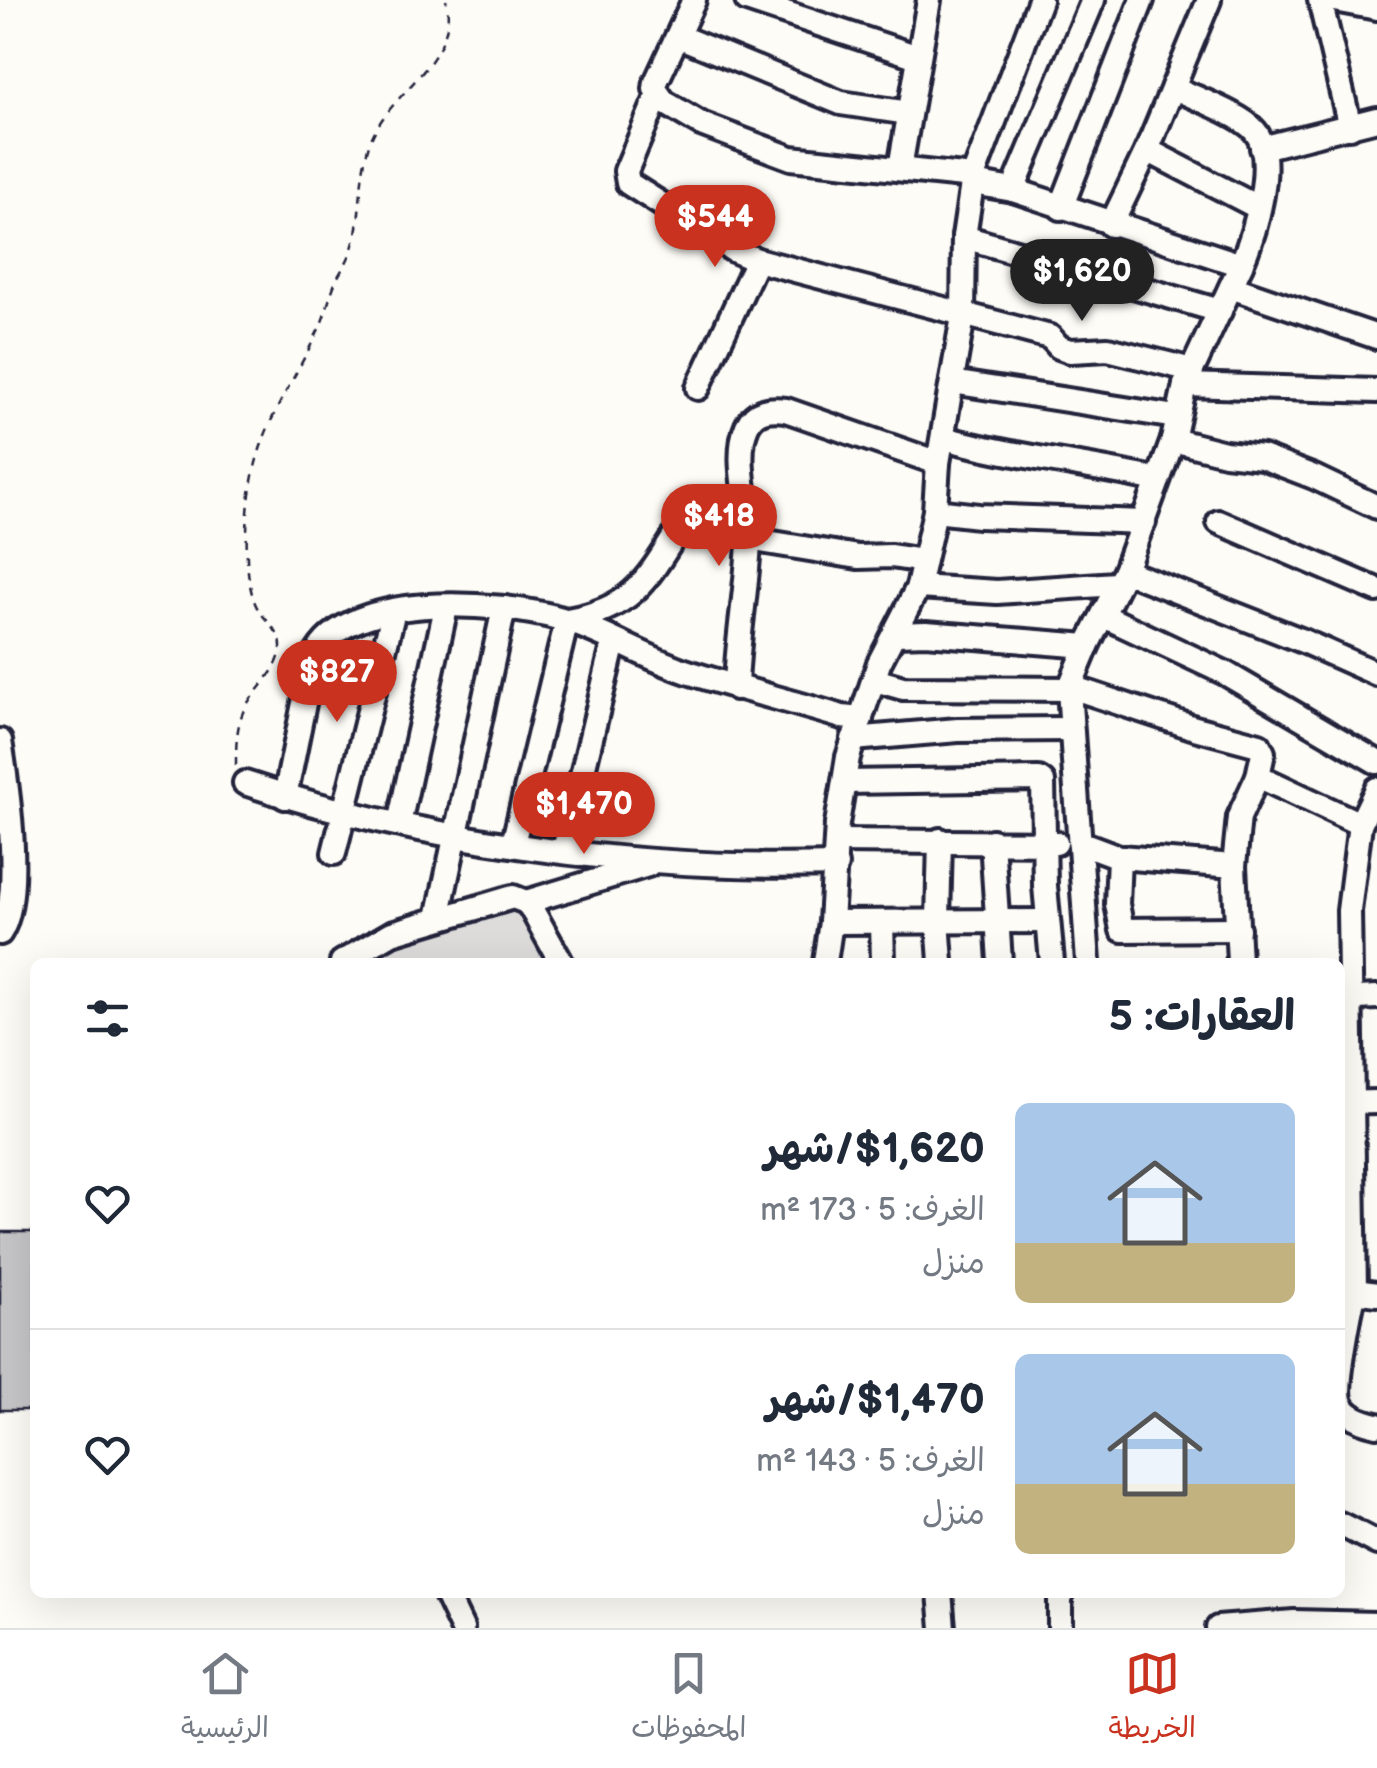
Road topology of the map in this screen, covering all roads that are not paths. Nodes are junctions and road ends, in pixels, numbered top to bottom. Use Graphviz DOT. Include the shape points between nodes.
graph roads {
  1 [pos="694,0"];
  2 [pos="748,0"];
  3 [pos="929,0"];
  4 [pos="1040,0"];
  5 [pos="1092,0"];
  6 [pos="1142,0"];
  7 [pos="1209,0"];
  8 [pos="1320,0"];
  9 [pos="1334,0"];
  10 [pos="787,7"];
  11 [pos="1377,8"];
  12 [pos="678,36"];
  13 [pos="918,57"];
  14 [pos="1173,88"];
  15 [pos="658,95"];
  16 [pos="909,113"];
  17 [pos="1377,119"];
  18 [pos="1350,127"];
  19 [pos="1262,148"];
  20 [pos="1147,150"];
  21 [pos="900,168"];
  22 [pos="973,180"];
  23 [pos="1013,190"];
  24 [pos="1061,208"];
  25 [pos="1259,208"];
  26 [pos="1111,225"];
  27 [pos="964,237"];
  28 [pos="758,260"];
  29 [pos="1236,276"];
  30 [pos="1220,311"];
  31 [pos="963,316"];
  32 [pos="1377,337"];
  33 [pos="1189,378"];
  34 [pos="952,382"];
  35 [pos="698,388"];
  36 [pos="1377,391"];
  37 [pos="1175,428"];
  38 [pos="944,438"];
  39 [pos="938,463"];
  40 [pos="1157,480"];
  41 [pos="1377,507"];
  42 [pos="935,511"];
  43 [pos="1144,522"];
  44 [pos="1219,522"];
  45 [pos="679,529"];
  46 [pos="749,539"];
  47 [pos="923,562"];
  48 [pos="1120,577"];
  49 [pos="918,588"];
  50 [pos="1377,590"];
  51 [pos="446,607"];
  52 [pos="504,608"];
  53 [pos="394,610"];
  54 [pos="1104,616"];
  55 [pos="566,620"];
  56 [pos="896,634"];
  57 [pos="614,642"];
  58 [pos="1087,646"];
  59 [pos="1377,674"];
  60 [pos="874,680"];
  61 [pos="736,688"];
  62 [pos="1070,688"];
  63 [pos="857,729"];
  64 [pos="1070,729"];
  65 [pos="0,741"];
  66 [pos="1377,762"];
  67 [pos="1258,776"];
  68 [pos="844,782"];
  69 [pos="245,784"];
  70 [pos="1377,789"];
  71 [pos="285,797"];
  72 [pos="342,812"];
  73 [pos="399,824"];
  74 [pos="1360,824"];
  75 [pos="457,834"];
  76 [pos="940,840"];
  77 [pos="1044,840"];
  78 [pos="836,841"];
  79 [pos="992,841"];
  80 [pos="513,844"];
  81 [pos="1079,844"];
  82 [pos="564,850"];
  83 [pos="334,853"];
  84 [pos="1119,857"];
  85 [pos="656,863"];
  86 [pos="836,865"];
  87 [pos="1234,866"];
  88 [pos="526,902"];
  89 [pos="438,918"];
  90 [pos="938,920"];
  91 [pos="996,920"];
  92 [pos="1047,921"];
  93 [pos="831,922"];
  94 [pos="882,922"];
  95 [pos="1238,929"];
  96 [pos="0,933"];
  97 [pos="349,958"];
  98 [pos="559,958"];
  99 [pos="825,958"];
  100 [pos="883,958"];
  101 [pos="941,958"];
  102 [pos="1000,958"];
  103 [pos="1052,958"];
  104 [pos="1088,958"];
  105 [pos="1239,958"];
  106 [pos="1377,996"];
  107 [pos="1345,999"];
  108 [pos="1377,1102"];
  109 [pos="1346,1103"];
  110 [pos="1366,1292"];
  111 [pos="1345,1349"];
  112 [pos="1345,1408"];
  113 [pos="1377,1426"];
  114 [pos="1345,1526"];
  115 [pos="1377,1542"];
  116 [pos="448,1598"];
  117 [pos="940,1598"];
  118 [pos="1060,1598"];
  119 [pos="1377,1624"];
  120 [pos="462,1628"];
  121 [pos="943,1628"];
  122 [pos="1060,1628"];
  123 [pos="1218,1628"];
  1 -- 12 [label="street"];
  2 -- 10 [label="street"];
  3 -- 13 [label="street"];
  4 -- 22 [label="street"];
  5 -- 23 [label="street"];
  6 -- 24 [label="street"];
  7 -- 14 [label="street"];
  8 -- 18 [label="street"];
  9 -- 11 [label="street"];
  10 -- 13 [label="street"];
  12 -- 15 [label="street" via="656,78"];
  12 -- 16 [label="street" via="842,103"];
  13 -- 16 [label="street"];
  14 -- 19 [label="street" via="1247,124"];
  14 -- 20 [label="street"];
  15 -- 21 [label="street" via="701,124 791,158"];
  15 -- 28 [label="street" via="626,171 628,183"];
  16 -- 21 [label="street"];
  17 -- 18 [label="street"];
  18 -- 19 [label="street"];
  19 -- 25 [label="street"];
  20 -- 25 [label="street"];
  20 -- 26 [label="street"];
  21 -- 22 [label="street"];
  22 -- 23 [label="street"];
  22 -- 27 [label="street"];
  23 -- 24 [label="street"];
  24 -- 26 [label="street"];
  25 -- 29 [label="street"];
  26 -- 29 [label="street"];
  27 -- 30 [label="street"];
  27 -- 31 [label="street"];
  28 -- 31 [label="street"];
  28 -- 35 [label="street"];
  29 -- 30 [label="street"];
  29 -- 32 [label="street"];
  30 -- 33 [label="street"];
  31 -- 33 [label="street" via="1050,338 1070,351 1108,349"];
  31 -- 34 [label="street"];
  33 -- 36 [label="street"];
  33 -- 37 [label="street"];
  34 -- 37 [label="street"];
  34 -- 38 [label="street"];
  37 -- 40 [label="street"];
  37 -- 41 [label="street"];
  38 -- 39 [label="street"];
  38 -- 40 [label="street"];
  39 -- 42 [label="street"];
  39 -- 46 [label="street" via="800,413 764,410 745,432"];
  40 -- 43 [label="street"];
  42 -- 43 [label="street"];
  42 -- 47 [label="street"];
  43 -- 48 [label="street"];
  44 -- 50 [label="street"];
  45 -- 55 [label="street" via="626,599 606,612"];
  46 -- 47 [label="street"];
  46 -- 61 [label="street"];
  47 -- 49 [label="street"];
  48 -- 49 [label="street" via="997,592"];
  48 -- 54 [label="street"];
  48 -- 59 [label="street"];
  49 -- 56 [label="street"];
  51 -- 52 [label="street"];
  51 -- 53 [label="street"];
  51 -- 73 [label="street"];
  52 -- 55 [label="street"];
  52 -- 75 [label="street"];
  53 -- 71 [label="street" via="346,625 319,646"];
  53 -- 72 [label="street"];
  54 -- 58 [label="street"];
  54 -- 66 [label="street" via="1225,673"];
  55 -- 57 [label="street"];
  55 -- 80 [label="street"];
  56 -- 58 [label="street"];
  56 -- 60 [label="street"];
  57 -- 61 [label="street"];
  57 -- 82 [label="street"];
  58 -- 62 [label="street"];
  60 -- 62 [label="street" via="903,688"];
  60 -- 63 [label="street"];
  61 -- 63 [label="street"];
  62 -- 64 [label="street"];
  62 -- 67 [label="street" via="1259,745 1264,753"];
  63 -- 64 [label="street"];
  63 -- 68 [label="street"];
  64 -- 81 [label="street"];
  65 -- 96 [label="street" via="12,868"];
  67 -- 74 [label="street"];
  67 -- 87 [label="street" via="1238,817"];
  68 -- 77 [label="street" via="1039,778"];
  68 -- 78 [label="street"];
  69 -- 71 [label="street"];
  70 -- 74 [label="street"];
  71 -- 72 [label="street"];
  72 -- 73 [label="street"];
  72 -- 83 [label="street"];
  73 -- 75 [label="street"];
  74 -- 107 [label="street"];
  75 -- 80 [label="street"];
  75 -- 89 [label="street"];
  76 -- 78 [label="street"];
  76 -- 79 [label="street"];
  76 -- 90 [label="street"];
  77 -- 79 [label="street"];
  77 -- 81 [label="street"];
  77 -- 92 [label="street"];
  78 -- 86 [label="street"];
  79 -- 91 [label="street"];
  80 -- 82 [label="street"];
  81 -- 84 [label="street"];
  81 -- 104 [label="street"];
  82 -- 85 [label="street"];
  84 -- 87 [label="street"];
  84 -- 95 [label="street" via="1122,930"];
  85 -- 86 [label="street"];
  85 -- 88 [label="street"];
  86 -- 93 [label="street"];
  87 -- 95 [label="street"];
  88 -- 89 [label="street" via="506,897"];
  88 -- 98 [label="street"];
  89 -- 97 [label="street" via="392,932"];
  90 -- 91 [label="street"];
  90 -- 94 [label="street"];
  90 -- 101 [label="street"];
  91 -- 92 [label="street"];
  91 -- 102 [label="street"];
  92 -- 103 [label="street"];
  93 -- 94 [label="street"];
  93 -- 99 [label="street"];
  94 -- 100 [label="street"];
  95 -- 105 [label="street"];
  106 -- 107 [label="street"];
  107 -- 109 [label="street"];
  108 -- 109 [label="street"];
  109 -- 110 [label="street"];
  110 -- 111 [label="street" via="1348,1318"];
  112 -- 113 [label="street"];
  114 -- 115 [label="street"];
  116 -- 120 [label="street"];
  117 -- 121 [label="street"];
  118 -- 122 [label="street"];
  119 -- 123 [label="street"];
}
